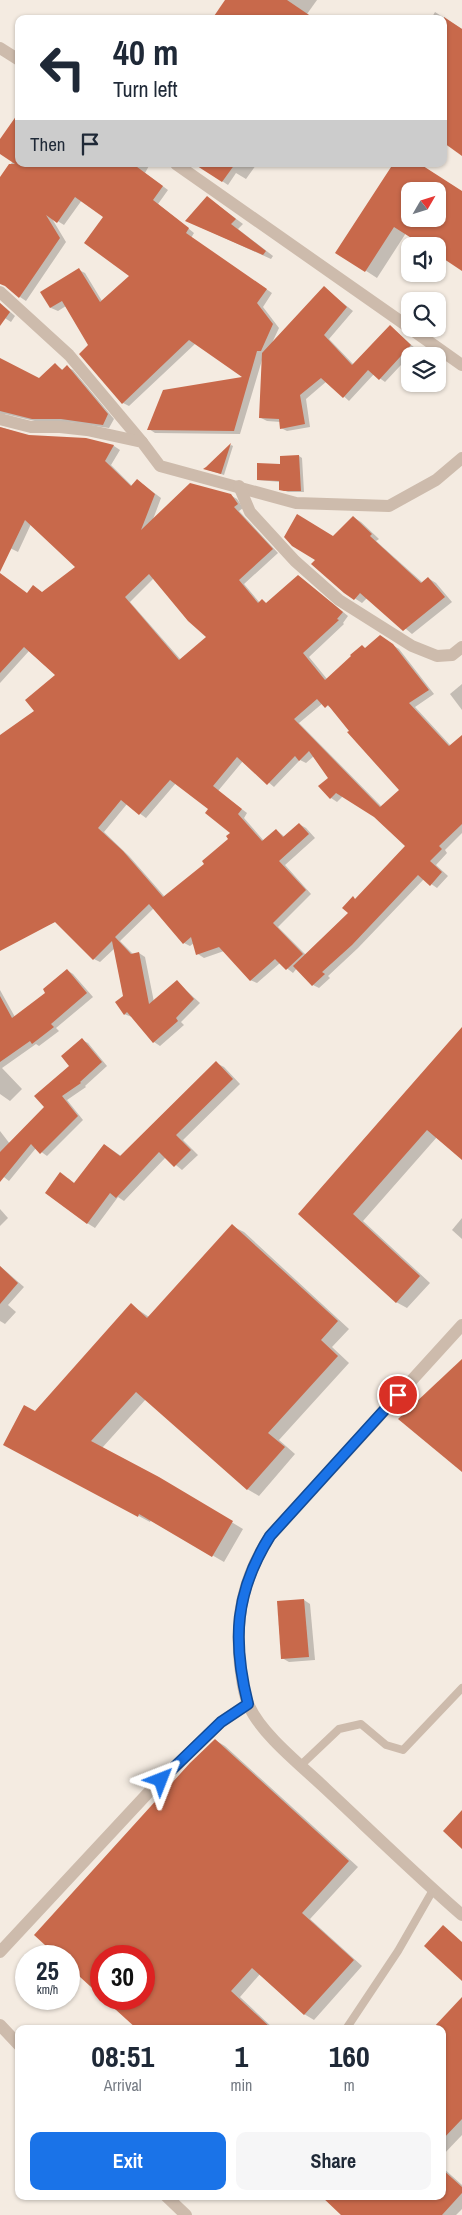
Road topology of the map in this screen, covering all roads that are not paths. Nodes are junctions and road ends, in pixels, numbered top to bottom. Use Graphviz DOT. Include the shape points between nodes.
graph roads {
  1 [pos="0,48"];
  2 [pos="15,57"];
  3 [pos="180,167"];
  4 [pos="0,292"];
  5 [pos="401,323"];
  6 [pos="422,337"];
  7 [pos="462,365"];
  8 [pos="0,419"];
  9 [pos="142,442"];
  10 [pos="462,458"];
  11 [pos="239,486"];
  12 [pos="462,647"];
  13 [pos="462,1325"];
  14 [pos="462,1688"];
  15 [pos="248,1704"];
  16 [pos="301,1765"];
  17 [pos="433,1890"];
  18 [pos="462,1915"];
  19 [pos="0,1952"];
  20 [pos="0,2025"];
  21 [pos="349,2025"];
  22 [pos="15,2041"];
  23 [pos="170,2200"];
  24 [pos="186,2215"];
  1 -- 2 [label="street"];
  3 -- 5 [label="street"];
  4 -- 9 [label="street" via="69,355"];
  6 -- 7 [label="street"];
  8 -- 9 [label="street" via="31,427 78,429"];
  9 -- 11 [label="street" via="160,466"];
  10 -- 11 [label="street" via="436,480 389,506 296,503"];
  11 -- 12 [label="street" via="250,512 295,561 338,600 412,646 429,653 452,655"];
  13 -- 15 [label="street" via="270,1536 256,1558 244,1589 238,1621 242,1681"];
  14 -- 16 [label="lane" via="403,1750 386,1746 361,1724 339,1729"];
  15 -- 16 [label="street" via="256,1721"];
  15 -- 19 [label="street" via="221,1722 148,1793"];
  16 -- 17 [label="street"];
  17 -- 18 [label="street"];
  17 -- 21 [label="lane" via="398,1951"];
  20 -- 22 [label="street"];
  23 -- 24 [label="street"];
}
